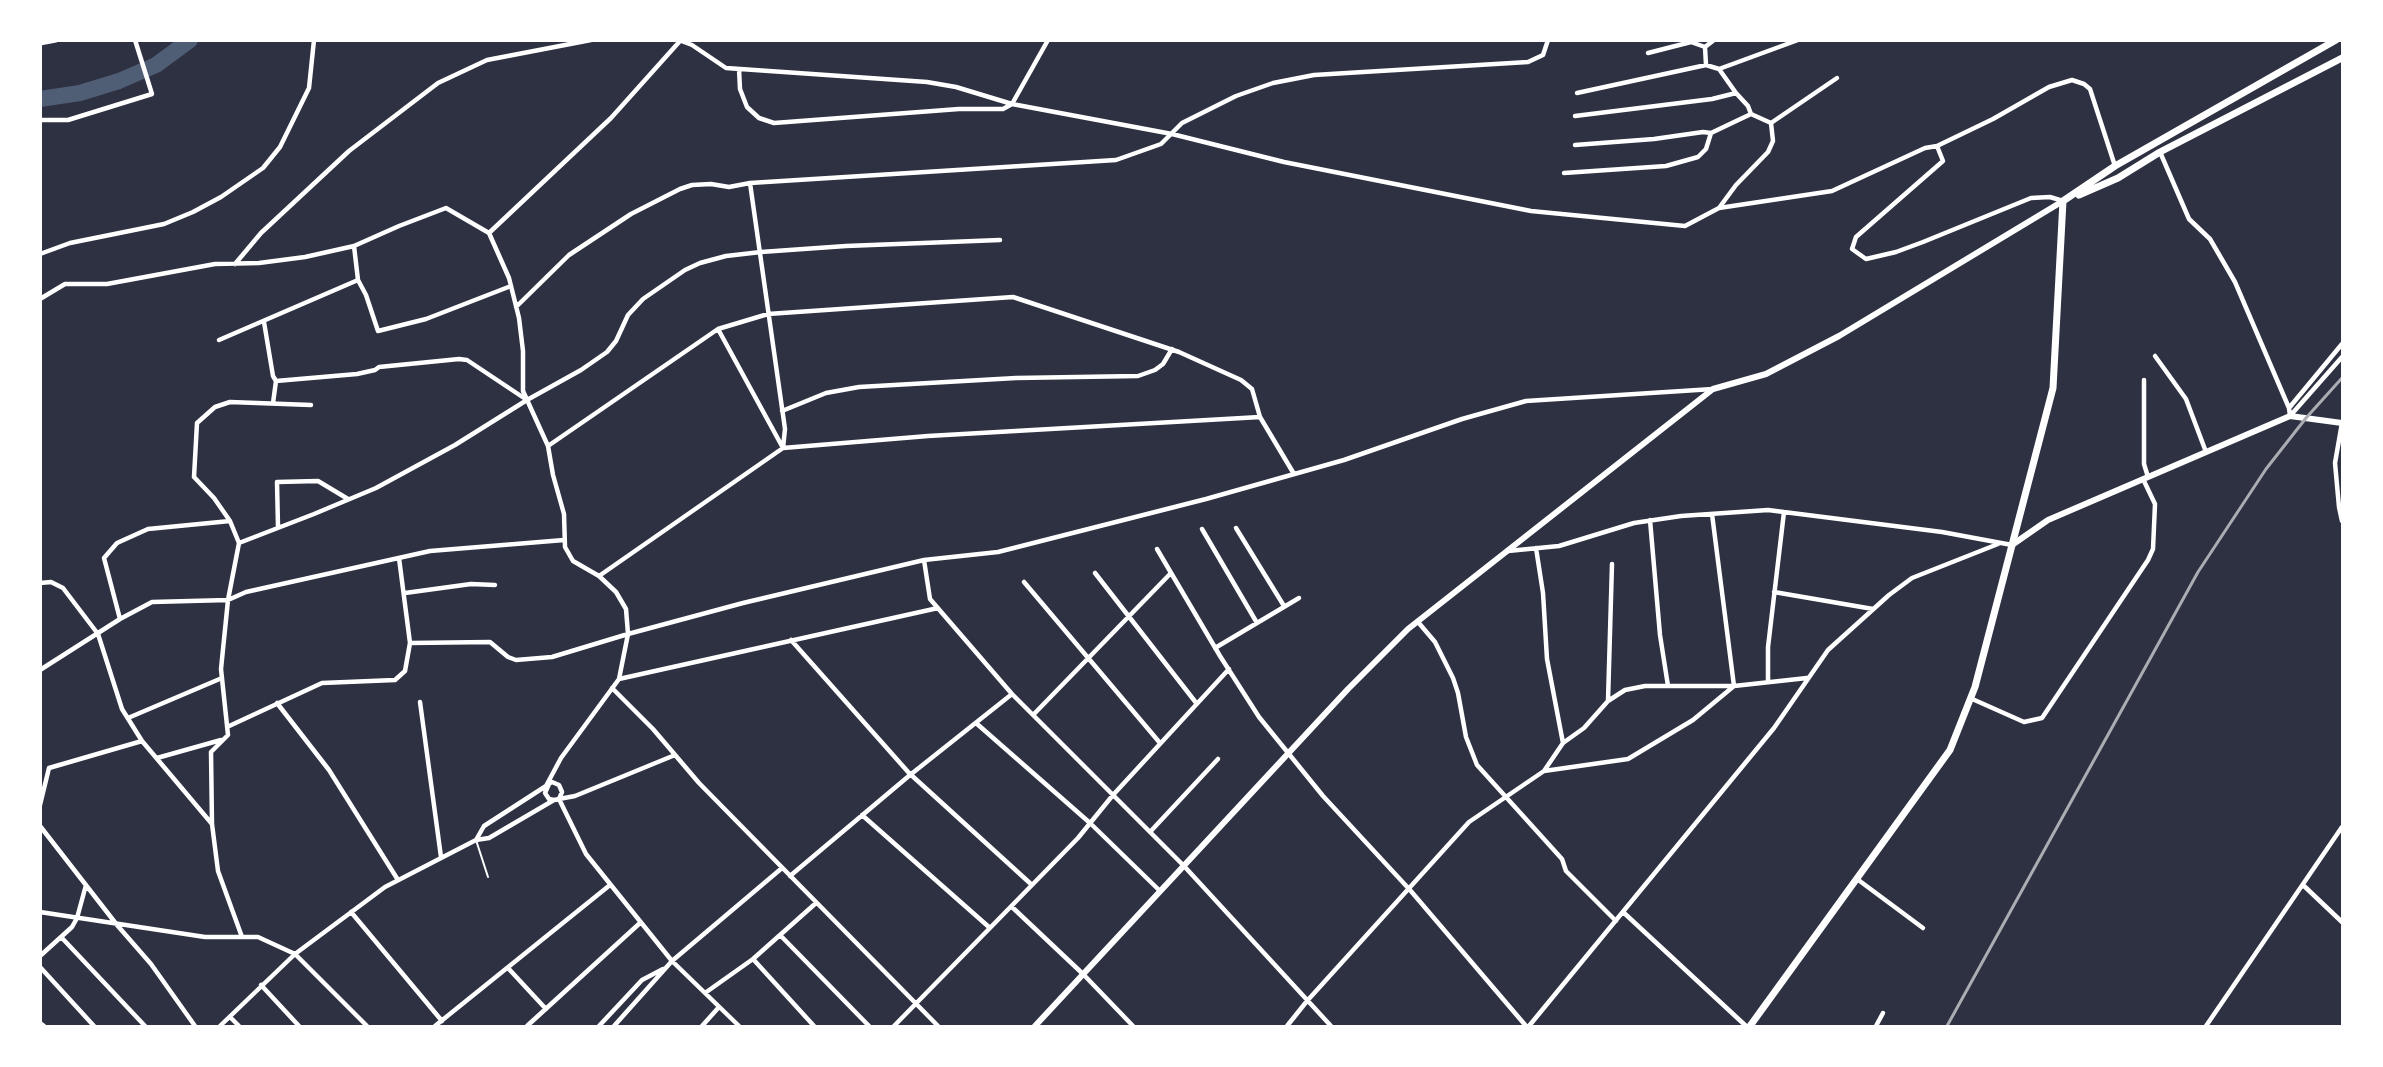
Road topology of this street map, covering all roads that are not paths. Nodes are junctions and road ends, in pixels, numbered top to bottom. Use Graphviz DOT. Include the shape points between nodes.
graph roads {
  1 [pos="56,40"];
  2 [pos="135,40"];
  3 [pos="314,40"];
  4 [pos="591,40"];
  5 [pos="1048,40"];
  6 [pos="1548,40"];
  7 [pos="1714,40"];
  8 [pos="1798,40"];
  9 [pos="2336,40"];
  10 [pos="680,41"];
  11 [pos="1691,41"];
  12 [pos="40,43"];
  13 [pos="1705,47"];
  14 [pos="1648,53"];
  15 [pos="2343,58"];
  16 [pos="1707,65"];
  17 [pos="739,69"];
  18 [pos="1719,69"];
  19 [pos="1837,78"];
  20 [pos="1577,93"];
  21 [pos="1736,93"];
  22 [pos="1012,104"];
  23 [pos="1751,114"];
  24 [pos="1575,116"];
  25 [pos="40,120"];
  26 [pos="1771,123"];
  27 [pos="1711,133"];
  28 [pos="1172,134"];
  29 [pos="1575,145"];
  30 [pos="1937,146"];
  31 [pos="2160,152"];
  32 [pos="2115,166"];
  33 [pos="1564,173"];
  34 [pos="750,183"];
  35 [pos="2063,201"];
  36 [pos="1719,208"];
  37 [pos="489,233"];
  38 [pos="1000,240"];
  39 [pos="354,246"];
  40 [pos="761,252"];
  41 [pos="40,254"];
  42 [pos="236,264"];
  43 [pos="358,280"];
  44 [pos="511,285"];
  45 [pos="40,299"];
  46 [pos="516,307"];
  47 [pos="768,314"];
  48 [pos="264,322"];
  49 [pos="718,328"];
  50 [pos="219,340"];
  51 [pos="2343,344"];
  52 [pos="1173,349"];
  53 [pos="2155,356"];
  54 [pos="2343,357"];
  55 [pos="276,381"];
  56 [pos="2144,381"];
  57 [pos="1713,389"];
  58 [pos="527,400"];
  59 [pos="273,403"];
  60 [pos="311,405"];
  61 [pos="2289,408"];
  62 [pos="782,411"];
  63 [pos="2290,416"];
  64 [pos="1260,417"];
  65 [pos="2342,423"];
  66 [pos="548,446"];
  67 [pos="783,448"];
  68 [pos="2206,452"];
  69 [pos="1294,474"];
  70 [pos="2146,478"];
  71 [pos="348,499"];
  72 [pos="1784,512"];
  73 [pos="1712,514"];
  74 [pos="1650,520"];
  75 [pos="230,521"];
  76 [pos="2343,521"];
  77 [pos="278,527"];
  78 [pos="1236,528"];
  79 [pos="1202,529"];
  80 [pos="564,540"];
  81 [pos="239,543"];
  82 [pos="1998,544"];
  83 [pos="2012,545"];
  84 [pos="1536,548"];
  85 [pos="1157,549"];
  86 [pos="1506,552"];
  87 [pos="399,558"];
  88 [pos="924,560"];
  89 [pos="1612,564"];
  90 [pos="1095,573"];
  91 [pos="1171,573"];
  92 [pos="599,576"];
  93 [pos="1024,582"];
  94 [pos="40,583"];
  95 [pos="495,585"];
  96 [pos="1774,592"];
  97 [pos="405,593"];
  98 [pos="1299,598"];
  99 [pos="228,600"];
  100 [pos="1284,606"];
  101 [pos="938,608"];
  102 [pos="1873,609"];
  103 [pos="1130,615"];
  104 [pos="120,619"];
  105 [pos="1257,622"];
  106 [pos="1418,622"];
  107 [pos="98,634"];
  108 [pos="628,634"];
  109 [pos="791,640"];
  110 [pos="410,643"];
  111 [pos="1215,648"];
  112 [pos="1088,659"];
  113 [pos="1228,669"];
  114 [pos="40,670"];
  115 [pos="222,678"];
  116 [pos="1807,678"];
  117 [pos="619,679"];
  118 [pos="1768,682"];
  119 [pos="1668,686"];
  120 [pos="1734,686"];
  121 [pos="612,688"];
  122 [pos="1012,694"];
  123 [pos="1970,699"];
  124 [pos="1608,701"];
  125 [pos="420,702"];
  126 [pos="277,703"];
  127 [pos="1197,704"];
  128 [pos="1033,715"];
  129 [pos="128,718"];
  130 [pos="976,723"];
  131 [pos="227,727"];
  132 [pos="223,740"];
  133 [pos="142,741"];
  134 [pos="1161,743"];
  135 [pos="1563,743"];
  136 [pos="1288,753"];
  137 [pos="675,755"];
  138 [pos="157,758"];
  139 [pos="1218,759"];
  140 [pos="1544,771"];
  141 [pos="910,775"];
  142 [pos="546,786"];
  143 [pos="1113,795"];
  144 [pos="1507,796"];
  145 [pos="556,799"];
  146 [pos="40,805"];
  147 [pos="862,815"];
  148 [pos="1090,823"];
  149 [pos="212,824"];
  150 [pos="40,826"];
  151 [pos="2343,827"];
  152 [pos="1150,832"];
  153 [pos="476,840"];
  154 [pos="441,857"];
  155 [pos="1184,866"];
  156 [pos="782,868"];
  157 [pos="790,876"];
  158 [pos="488,877"];
  159 [pos="1857,879"];
  160 [pos="398,880"];
  161 [pos="86,885"];
  162 [pos="610,885"];
  163 [pos="1032,885"];
  164 [pos="2303,885"];
  165 [pos="1410,890"];
  166 [pos="1161,891"];
  167 [pos="816,903"];
  168 [pos="1012,907"];
  169 [pos="40,912"];
  170 [pos="351,912"];
  171 [pos="1623,912"];
  172 [pos="77,918"];
  173 [pos="1616,921"];
  174 [pos="2343,922"];
  175 [pos="640,923"];
  176 [pos="117,925"];
  177 [pos="990,928"];
  178 [pos="1923,928"];
  179 [pos="780,935"];
  180 [pos="242,937"];
  181 [pos="62,938"];
  182 [pos="295,954"];
  183 [pos="40,956"];
  184 [pos="753,959"];
  185 [pos="672,961"];
  186 [pos="40,968"];
  187 [pos="507,968"];
  188 [pos="666,968"];
  189 [pos="1083,974"];
  190 [pos="261,986"];
  191 [pos="705,993"];
  192 [pos="1307,1001"];
  193 [pos="915,1003"];
  194 [pos="719,1007"];
  195 [pos="546,1009"];
  196 [pos="1883,1013"];
  197 [pos="230,1017"];
  198 [pos="442,1021"];
  199 [pos="40,1023"];
  200 [pos="44,1026"];
  201 [pos="94,1026"];
  202 [pos="145,1026"];
  203 [pos="195,1026"];
  204 [pos="220,1026"];
  205 [pos="239,1026"];
  206 [pos="299,1026"];
  207 [pos="367,1026"];
  208 [pos="435,1026"];
  209 [pos="527,1026"];
  210 [pos="599,1026"];
  211 [pos="614,1026"];
  212 [pos="702,1026"];
  213 [pos="739,1026"];
  214 [pos="814,1026"];
  215 [pos="869,1026"];
  216 [pos="894,1026"];
  217 [pos="938,1026"];
  218 [pos="1035,1026"];
  219 [pos="1132,1026"];
  220 [pos="1287,1026"];
  221 [pos="1331,1026"];
  222 [pos="1528,1026"];
  223 [pos="1748,1026"];
  224 [pos="1876,1026"];
  225 [pos="2206,1026"];
  1 -- 12 [label="street"];
  2 -- 25 [label="street" via="152,94 68,120"];
  3 -- 41 [label="street" via="309,88 284,139 263,168 221,197 173,220 70,243"];
  4 -- 42 [label="street" via="487,60 438,83 350,151 261,233"];
  5 -- 22 [label="street"];
  6 -- 28 [label="street" via="1543,55 1528,63 1314,75 1274,82 1182,123"];
  7 -- 13 [label="street"];
  8 -- 18 [label="street"];
  9 -- 32 [label="main road"];
  10 -- 17 [label="street" via="726,68"];
  10 -- 37 [label="street" via="611,118"];
  11 -- 13 [label="street"];
  11 -- 14 [label="street"];
  13 -- 16 [label="street"];
  15 -- 31 [label="main road"];
  16 -- 18 [label="street"];
  16 -- 20 [label="street"];
  17 -- 22 [label="street" via="927,82"];
  17 -- 22 [label="street" via="744,103 754,115 774,123 999,109"];
  18 -- 21 [label="street"];
  19 -- 26 [label="street"];
  21 -- 23 [label="street"];
  21 -- 24 [label="street"];
  22 -- 28 [label="street"];
  23 -- 26 [label="street"];
  23 -- 27 [label="street"];
  26 -- 36 [label="street" via="1773,141 1768,152"];
  27 -- 29 [label="street"];
  27 -- 33 [label="street" via="1707,149 1698,157 1666,166"];
  28 -- 34 [label="street" via="1161,144 1129,157 1101,162"];
  28 -- 36 [label="street" via="1294,164 1531,211 1685,226"];
  30 -- 32 [label="street" via="2049,87 2072,80 2090,89"];
  30 -- 35 [label="street" via="1943,161 1856,237 1852,249 1866,259 1896,252 2031,198"];
  30 -- 36 [label="street" via="1832,191"];
  31 -- 35 [label="main road" via="2118,178"];
  31 -- 61 [label="street" via="2188,219 2210,239 2235,282"];
  32 -- 35 [label="main road"];
  34 -- 40 [label="street"];
  34 -- 46 [label="street" via="729,187 692,185 646,205 569,255"];
  35 -- 57 [label="main road" via="1839,336 1766,374"];
  35 -- 83 [label="main road" via="2053,388"];
  37 -- 39 [label="street" via="446,208"];
  37 -- 44 [label="street"];
  38 -- 40 [label="street"];
  39 -- 42 [label="street" via="305,257"];
  39 -- 43 [label="street"];
  40 -- 47 [label="street"];
  40 -- 58 [label="street" via="714,259 685,270 634,306 607,352"];
  42 -- 45 [label="street" via="215,264 106,284 65,284"];
  43 -- 44 [label="street" via="378,331 426,319"];
  43 -- 48 [label="street"];
  44 -- 46 [label="street"];
  46 -- 58 [label="street"];
  47 -- 49 [label="street"];
  47 -- 52 [label="street" via="1013,297"];
  47 -- 62 [label="street"];
  48 -- 50 [label="street"];
  48 -- 55 [label="street"];
  49 -- 66 [label="street"];
  49 -- 67 [label="street"];
  51 -- 61 [label="street"];
  52 -- 62 [label="street" via="1163,364 1138,376 859,387 826,393"];
  52 -- 64 [label="street" via="1248,384"];
  53 -- 68 [label="street" via="2186,399"];
  54 -- 63 [label="street"];
  55 -- 58 [label="street" via="357,374 379,367 459,358"];
  55 -- 59 [label="street"];
  56 -- 70 [label="street"];
  57 -- 69 [label="street" via="1526,400"];
  57 -- 86 [label="main road"];
  58 -- 66 [label="street"];
  58 -- 71 [label="street" via="455,445"];
  59 -- 60 [label="street"];
  59 -- 75 [label="street" via="230,402 215,407 197,423 194,477"];
  61 -- 63 [label="street"];
  62 -- 67 [label="street"];
  63 -- 65 [label="main road"];
  63 -- 68 [label="main road"];
  64 -- 67 [label="street"];
  64 -- 69 [label="street"];
  65 -- 76 [label="street" via="2335,463"];
  66 -- 80 [label="street" via="564,514"];
  67 -- 92 [label="street"];
  68 -- 70 [label="main road"];
  69 -- 88 [label="street" via="998,552"];
  70 -- 83 [label="main road" via="2048,520"];
  70 -- 123 [label="street" via="2155,504 2153,549 2148,561 2042,718 2024,722"];
  71 -- 77 [label="street"];
  71 -- 77 [label="street" via="318,481 277,482"];
  72 -- 73 [label="street"];
  72 -- 82 [label="street" via="1942,532"];
  72 -- 96 [label="street"];
  73 -- 74 [label="street"];
  73 -- 120 [label="street"];
  74 -- 84 [label="street" via="1559,546"];
  74 -- 119 [label="street"];
  75 -- 81 [label="street"];
  75 -- 104 [label="street" via="148,529 117,543 104,558"];
  77 -- 81 [label="street"];
  78 -- 100 [label="street"];
  79 -- 105 [label="street"];
  80 -- 87 [label="street" via="451,548"];
  80 -- 92 [label="street" via="573,561"];
  81 -- 99 [label="street"];
  82 -- 83 [label="street"];
  82 -- 102 [label="street" via="1912,578"];
  83 -- 123 [label="main road"];
  84 -- 86 [label="street"];
  84 -- 135 [label="street" via="1546,659"];
  85 -- 91 [label="street"];
  86 -- 106 [label="main road"];
  87 -- 97 [label="street"];
  87 -- 99 [label="street" via="246,592"];
  88 -- 101 [label="street" via="930,599"];
  88 -- 108 [label="street"];
  89 -- 124 [label="street"];
  90 -- 103 [label="street"];
  91 -- 103 [label="street"];
  91 -- 111 [label="street"];
  92 -- 108 [label="street" via="622,600"];
  93 -- 112 [label="street"];
  94 -- 107 [label="street" via="51,582 63,588"];
  95 -- 97 [label="street" via="471,584"];
  96 -- 102 [label="street"];
  96 -- 118 [label="street"];
  97 -- 110 [label="street"];
  98 -- 100 [label="street"];
  99 -- 104 [label="street" via="152,602"];
  99 -- 115 [label="street"];
  100 -- 105 [label="street"];
  101 -- 109 [label="street"];
  101 -- 122 [label="street"];
  102 -- 116 [label="street" via="1828,650"];
  103 -- 112 [label="street"];
  103 -- 127 [label="street"];
  104 -- 107 [label="street"];
  105 -- 111 [label="street"];
  106 -- 136 [label="main road"];
  106 -- 144 [label="street" via="1435,642 1453,678 1473,758"];
  107 -- 114 [label="street"];
  107 -- 129 [label="street"];
  108 -- 110 [label="street" via="552,657 516,660 490,642"];
  108 -- 117 [label="street"];
  109 -- 117 [label="street"];
  109 -- 141 [label="street"];
  110 -- 126 [label="street" via="405,671 395,680 322,683"];
  111 -- 113 [label="street"];
  112 -- 128 [label="street"];
  112 -- 134 [label="street"];
  113 -- 127 [label="street"];
  113 -- 136 [label="street"];
  115 -- 129 [label="street"];
  115 -- 131 [label="street"];
  116 -- 118 [label="street"];
  116 -- 171 [label="street" via="1774,728"];
  117 -- 121 [label="street"];
  118 -- 120 [label="street"];
  119 -- 120 [label="street"];
  119 -- 124 [label="street" via="1625,690"];
  120 -- 140 [label="street" via="1693,720 1628,759"];
  121 -- 137 [label="street"];
  121 -- 142 [label="street" via="561,758"];
  122 -- 128 [label="street"];
  122 -- 130 [label="street"];
  123 -- 159 [label="main road" via="1950,750"];
  124 -- 135 [label="street" via="1584,728"];
  125 -- 154 [label="street"];
  126 -- 131 [label="street"];
  126 -- 160 [label="street" via="329,770"];
  127 -- 134 [label="street"];
  128 -- 143 [label="street"];
  129 -- 133 [label="street"];
  130 -- 141 [label="street"];
  130 -- 148 [label="street"];
  131 -- 132 [label="street" via="228,735"];
  132 -- 138 [label="street"];
  132 -- 149 [label="street" via="211,752"];
  133 -- 138 [label="street"];
  133 -- 146 [label="street" via="49,768"];
  134 -- 143 [label="street"];
  135 -- 140 [label="street"];
  136 -- 155 [label="main road"];
  136 -- 165 [label="street"];
  137 -- 145 [label="street" via="575,796"];
  137 -- 156 [label="street"];
  138 -- 149 [label="street"];
  139 -- 152 [label="street"];
  140 -- 144 [label="street"];
  141 -- 147 [label="street"];
  141 -- 163 [label="street"];
  142 -- 145 [label="street" via="546,797"];
  142 -- 145 [label="street" via="559,785 562,792"];
  142 -- 153 [label="street" via="484,826"];
  143 -- 148 [label="street"];
  143 -- 152 [label="street"];
  144 -- 165 [label="street" via="1469,822"];
  144 -- 173 [label="street" via="1562,859 1566,871"];
  145 -- 153 [label="street" via="489,838"];
  145 -- 162 [label="street" via="586,854"];
  147 -- 157 [label="street"];
  147 -- 177 [label="street"];
  148 -- 163 [label="street"];
  148 -- 166 [label="street"];
  149 -- 180 [label="street" via="218,871"];
  150 -- 161 [label="street"];
  151 -- 164 [label="street"];
  152 -- 155 [label="street"];
  153 -- 154 [label="street"];
  153 -- 158 [label="lane"];
  154 -- 160 [label="street"];
  155 -- 166 [label="main road"];
  155 -- 192 [label="street"];
  156 -- 157 [label="street"];
  156 -- 185 [label="street"];
  157 -- 167 [label="street"];
  159 -- 178 [label="street"];
  159 -- 223 [label="main road"];
  160 -- 170 [label="street"];
  161 -- 172 [label="street"];
  161 -- 176 [label="street"];
  162 -- 175 [label="street"];
  162 -- 187 [label="street"];
  163 -- 168 [label="street"];
  164 -- 174 [label="street"];
  164 -- 225 [label="street"];
  165 -- 192 [label="street"];
  165 -- 222 [label="street"];
  166 -- 189 [label="main road"];
  167 -- 179 [label="street"];
  167 -- 193 [label="street"];
  168 -- 177 [label="street"];
  168 -- 189 [label="street"];
  169 -- 172 [label="street"];
  170 -- 182 [label="street"];
  170 -- 198 [label="street"];
  171 -- 173 [label="street"];
  171 -- 223 [label="street"];
  172 -- 176 [label="street"];
  172 -- 181 [label="street"];
  173 -- 222 [label="street"];
  175 -- 185 [label="street"];
  175 -- 195 [label="street"];
  176 -- 180 [label="street" via="205,937"];
  176 -- 203 [label="street" via="151,964"];
  177 -- 193 [label="street"];
  179 -- 184 [label="street"];
  179 -- 215 [label="street"];
  180 -- 182 [label="street" via="258,937"];
  181 -- 183 [label="street"];
  181 -- 202 [label="street"];
  182 -- 190 [label="street"];
  182 -- 207 [label="street"];
  184 -- 191 [label="street"];
  184 -- 214 [label="street"];
  185 -- 188 [label="street"];
  185 -- 191 [label="street"];
  186 -- 201 [label="street"];
  187 -- 195 [label="street"];
  187 -- 198 [label="street"];
  188 -- 210 [label="street" via="642,980"];
  188 -- 211 [label="street"];
  189 -- 218 [label="main road"];
  189 -- 219 [label="street"];
  190 -- 197 [label="street"];
  190 -- 206 [label="street"];
  191 -- 194 [label="street"];
  192 -- 220 [label="street"];
  192 -- 221 [label="street"];
  193 -- 216 [label="street"];
  193 -- 217 [label="street"];
  194 -- 212 [label="street"];
  194 -- 213 [label="street"];
  195 -- 209 [label="street"];
  196 -- 224 [label="street"];
  197 -- 204 [label="street"];
  197 -- 205 [label="street"];
  198 -- 208 [label="street"];
  199 -- 200 [label="street"];
}
